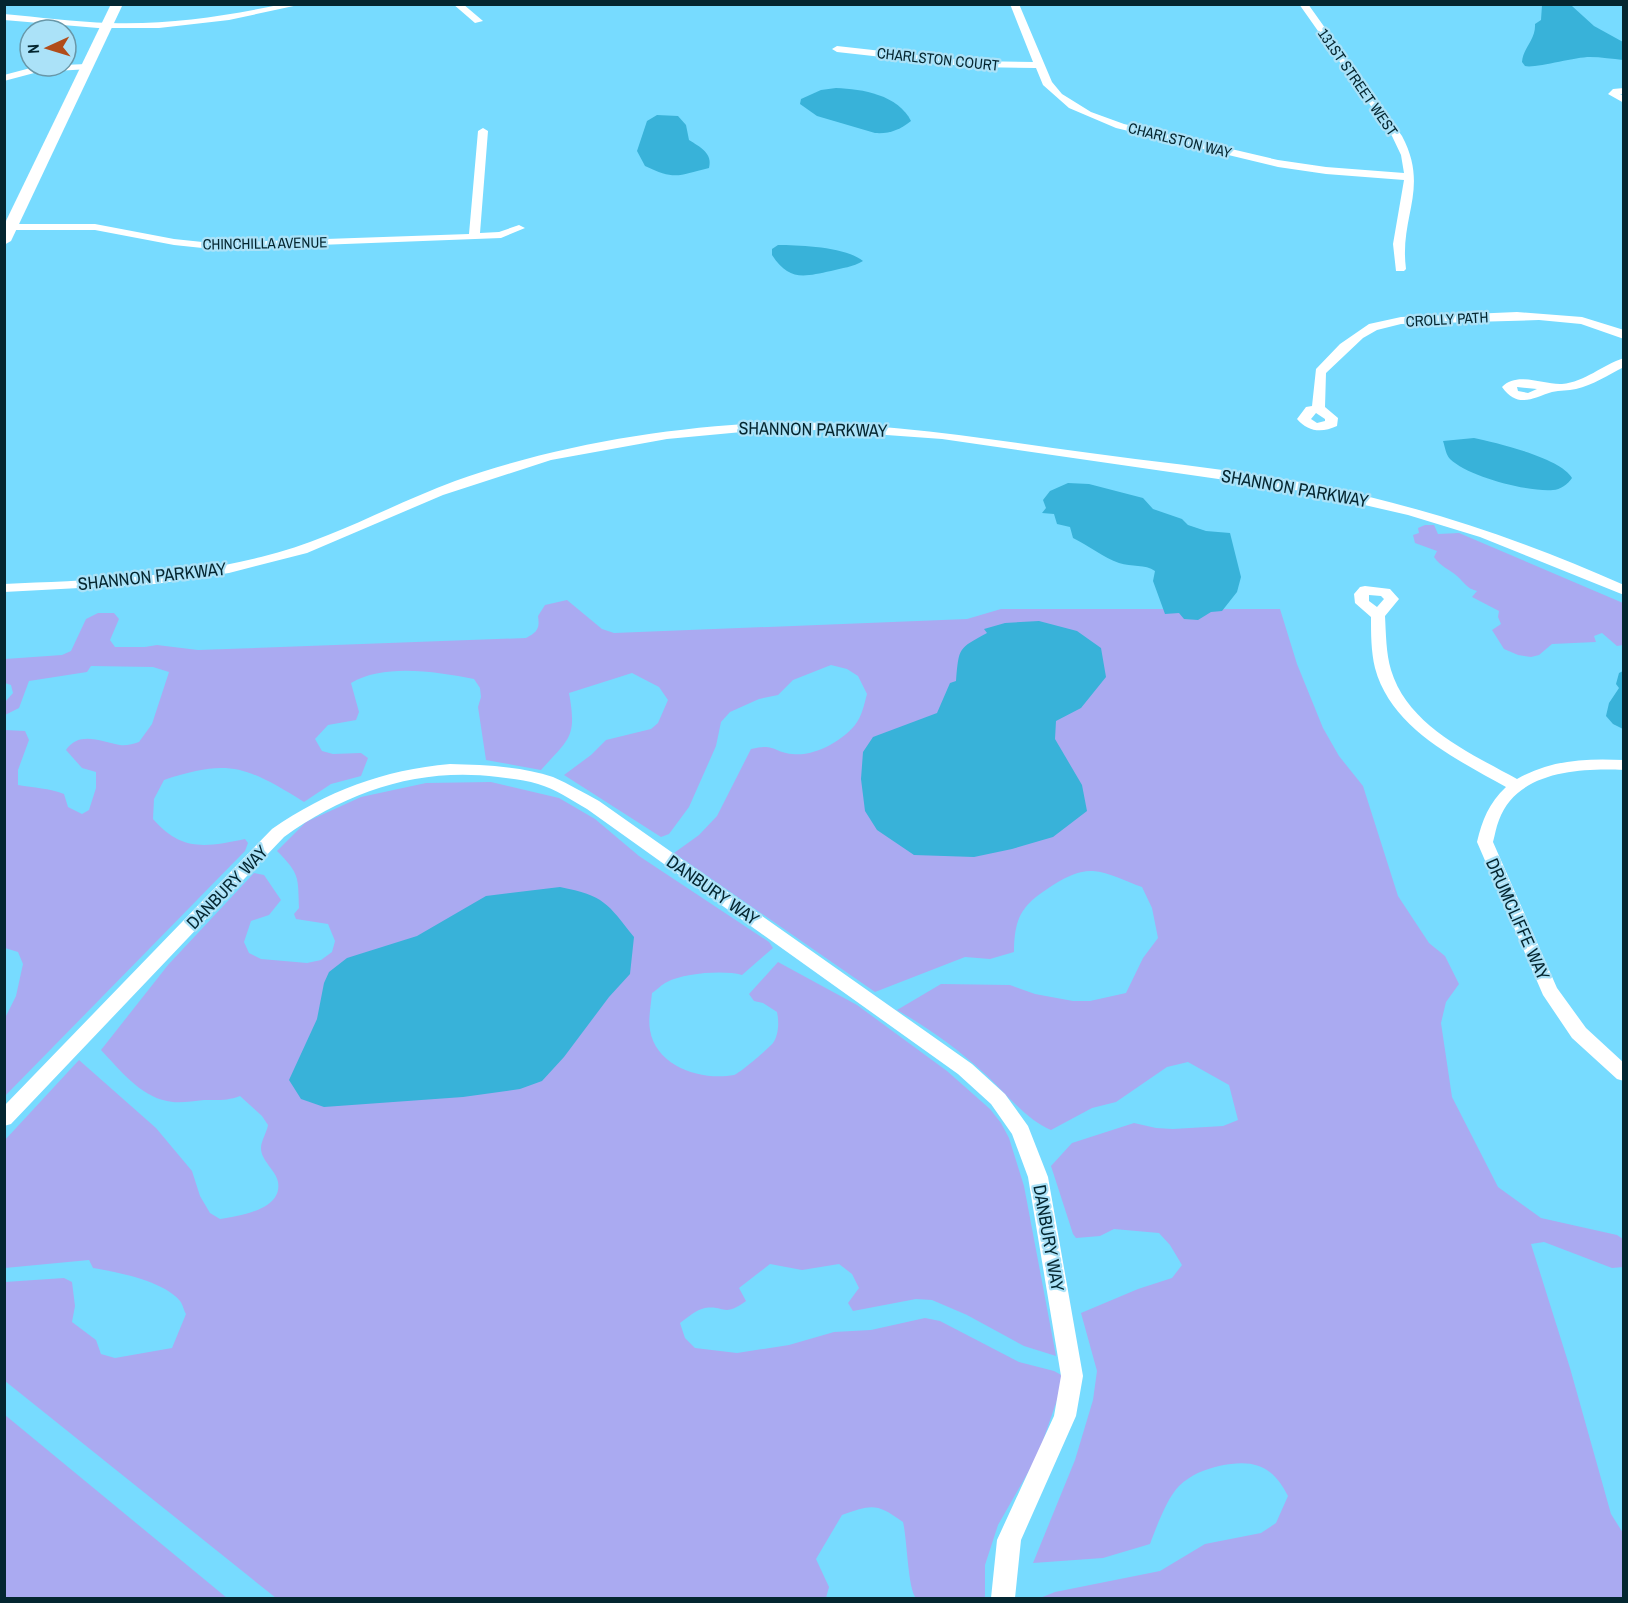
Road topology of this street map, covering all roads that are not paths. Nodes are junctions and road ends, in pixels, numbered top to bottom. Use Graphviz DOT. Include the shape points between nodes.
graph roads {
  1 [pos="117,4"];
  2 [pos="299,4"];
  3 [pos="457,4"];
  4 [pos="1014,4"];
  5 [pos="1303,4"];
  6 [pos="4,17"];
  7 [pos="478,21"];
  8 [pos="107,26"];
  9 [pos="837,49"];
  10 [pos="1039,65"];
  11 [pos="87,67"];
  12 [pos="4,78"];
  13 [pos="1623,91"];
  14 [pos="1623,100"];
  15 [pos="483,131"];
  16 [pos="1410,177"];
  17 [pos="8,227"];
  18 [pos="519,228"];
  19 [pos="474,237"];
  20 [pos="4,242"];
  21 [pos="1400,269"];
  22 [pos="1623,335"];
  23 [pos="1623,362"];
  24 [pos="1552,388"];
  25 [pos="1318,408"];
  26 [pos="4,588"];
  27 [pos="1623,591"];
  28 [pos="1378,615"];
  29 [pos="1623,765"];
  30 [pos="1517,786"];
  31 [pos="1623,1074"];
  32 [pos="4,1119"];
  33 [pos="1003,1599"];
  1 -- 8 [label="main road"];
  2 -- 8 [label="street" via="199,22"];
  3 -- 7 [label="street"];
  4 -- 10 [label="street, CHARLSTON WAY"];
  5 -- 16 [label="street, 131ST STREET WEST" via="1397,136 1407,155"];
  6 -- 8 [label="street"];
  8 -- 11 [label="main road"];
  9 -- 10 [label="street, CHARLSTON COURT" via="972,64"];
  10 -- 16 [label="street, CHARLSTON WAY" via="1055,94 1087,114 1114,124 1261,160 1313,169"];
  11 -- 12 [label="street" via="38,69"];
  11 -- 17 [label="main road"];
  13 -- 14 [label="street" via="1614,94"];
  15 -- 19 [label="street"];
  16 -- 21 [label="street, 131ST STREET WEST" via="1397,247"];
  17 -- 19 [label="street, CHINCHILLA AVENUE" via="95,227 212,246"];
  17 -- 20 [label="main road"];
  18 -- 19 [label="street, CHINCHILLA AVENUE" via="501,235"];
  22 -- 25 [label="street, CROLLY PATH" via="1594,323 1547,315 1383,324 1360,334 1320,372"];
  23 -- 24 [label="street" via="1580,385"];
  26 -- 27 [label="street, SHANNON PARKWAY" via="194,576 299,551 468,481 594,446 743,427 819,426 894,430 1339,494 1503,540"];
  28 -- 30 [label="street" via="1384,673 1402,706 1453,750"];
  29 -- 30 [label="street, DRUMCLIFFE WAY" via="1557,768"];
  30 -- 31 [label="street, DRUMCLIFFE WAY" via="1503,796 1489,819 1485,842 1488,853 1549,990 1579,1033"];
  32 -- 33 [label="street, DANBURY WAY" via="279,833 303,814 354,788 415,772 484,769 543,780 593,805 965,1069 998,1099 1021,1131 1038,1177 1072,1376 1065,1416 1009,1540"];
}
